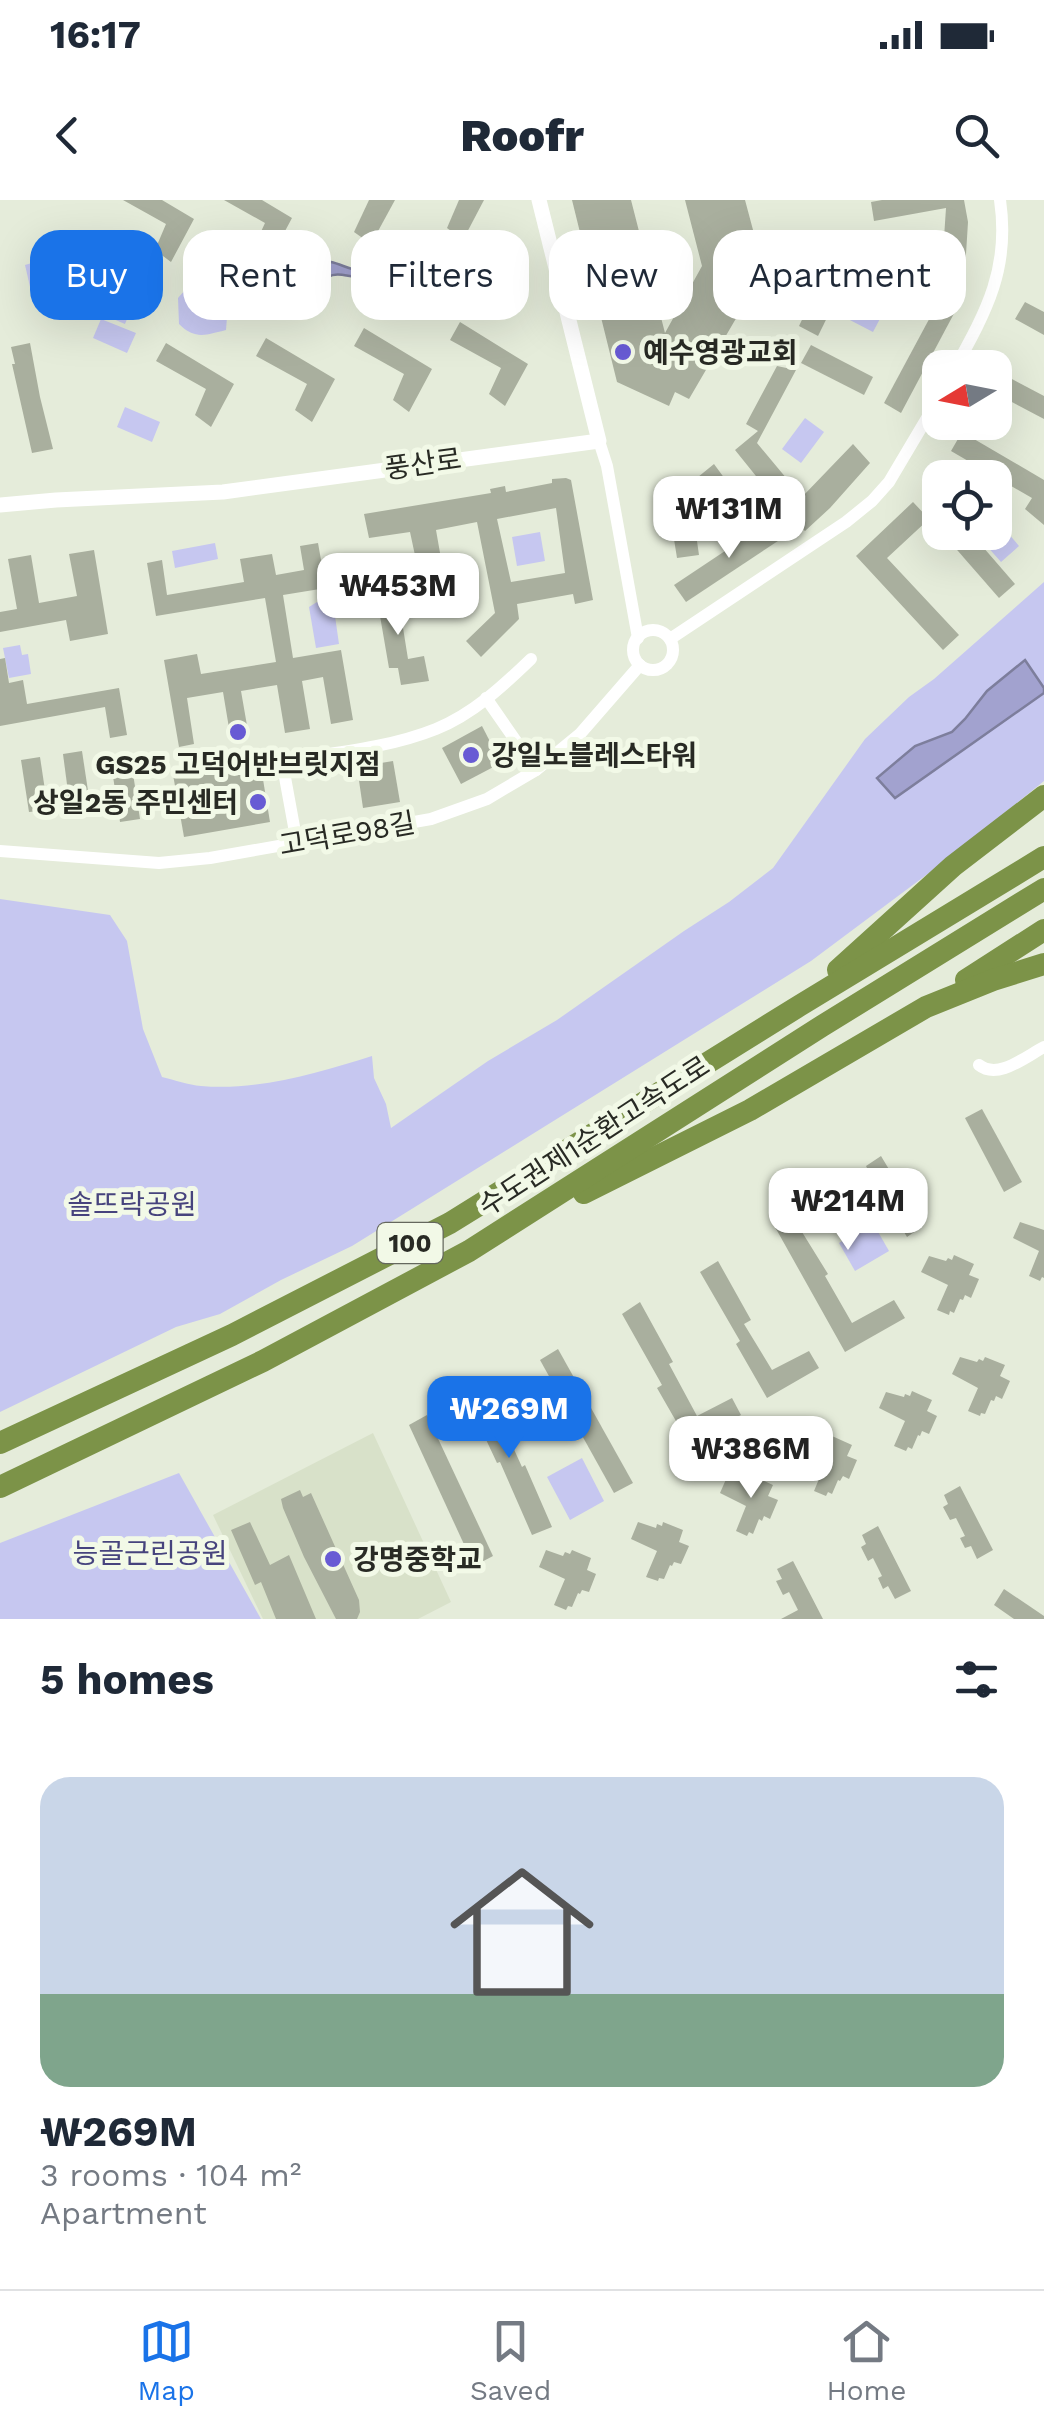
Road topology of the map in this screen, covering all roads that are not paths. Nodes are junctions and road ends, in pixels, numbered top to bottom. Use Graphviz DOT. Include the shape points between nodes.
graph roads {
  1 [pos="538,200"];
  2 [pos="1000,200"];
  3 [pos="965,350"];
  4 [pos="922,427"];
  5 [pos="599,440"];
  6 [pos="0,505"];
  7 [pos="638,638"];
  8 [pos="670,638"];
  9 [pos="531,659"];
  10 [pos="640,664"];
  11 [pos="486,698"];
  12 [pos="536,770"];
  13 [pos="1044,796"];
  14 [pos="297,844"];
  15 [pos="0,851"];
  16 [pos="1044,857"];
  17 [pos="1044,889"];
  18 [pos="1044,930"];
  19 [pos="1044,964"];
  20 [pos="799,1006"];
  21 [pos="926,1007"];
  22 [pos="1044,1047"];
  23 [pos="978,1066"];
  24 [pos="470,1252"];
  25 [pos="0,1443"];
  26 [pos="0,1487"];
  1 -- 5 [label="street"];
  2 -- 3 [label="street" via="998,274"];
  4 -- 8 [label="street" via="872,501"];
  5 -- 6 [label="street, 풍산로" via="223,492"];
  5 -- 7 [label="street"];
  7 -- 8 [label="street" via="654,630"];
  7 -- 10 [label="street"];
  8 -- 10 [label="street" via="672,656 665,666"];
  9 -- 11 [label="street"];
  10 -- 12 [label="street, 고덕로98길" via="580,734"];
  11 -- 12 [label="street"];
  11 -- 14 [label="street" via="410,738 282,761"];
  12 -- 14 [label="street, 고덕로98길" via="500,793 431,819"];
  13 -- 20 [label="highway" via="953,866"];
  14 -- 15 [label="street, 고덕로98길" via="159,863"];
  16 -- 20 [label="highway, 수도권제1순환고속도로 / 100"];
  17 -- 24 [label="highway, 수도권제1순환고속도로 / 100"];
  18 -- 21 [label="highway"];
  19 -- 21 [label="highway"];
  20 -- 25 [label="highway, 수도권제1순환고속도로 / 100" via="450,1222"];
  21 -- 24 [label="highway" via="750,1110"];
  22 -- 23 [label="street" via="995,1072"];
  24 -- 26 [label="highway, 수도권제1순환고속도로 / 100"];
}
